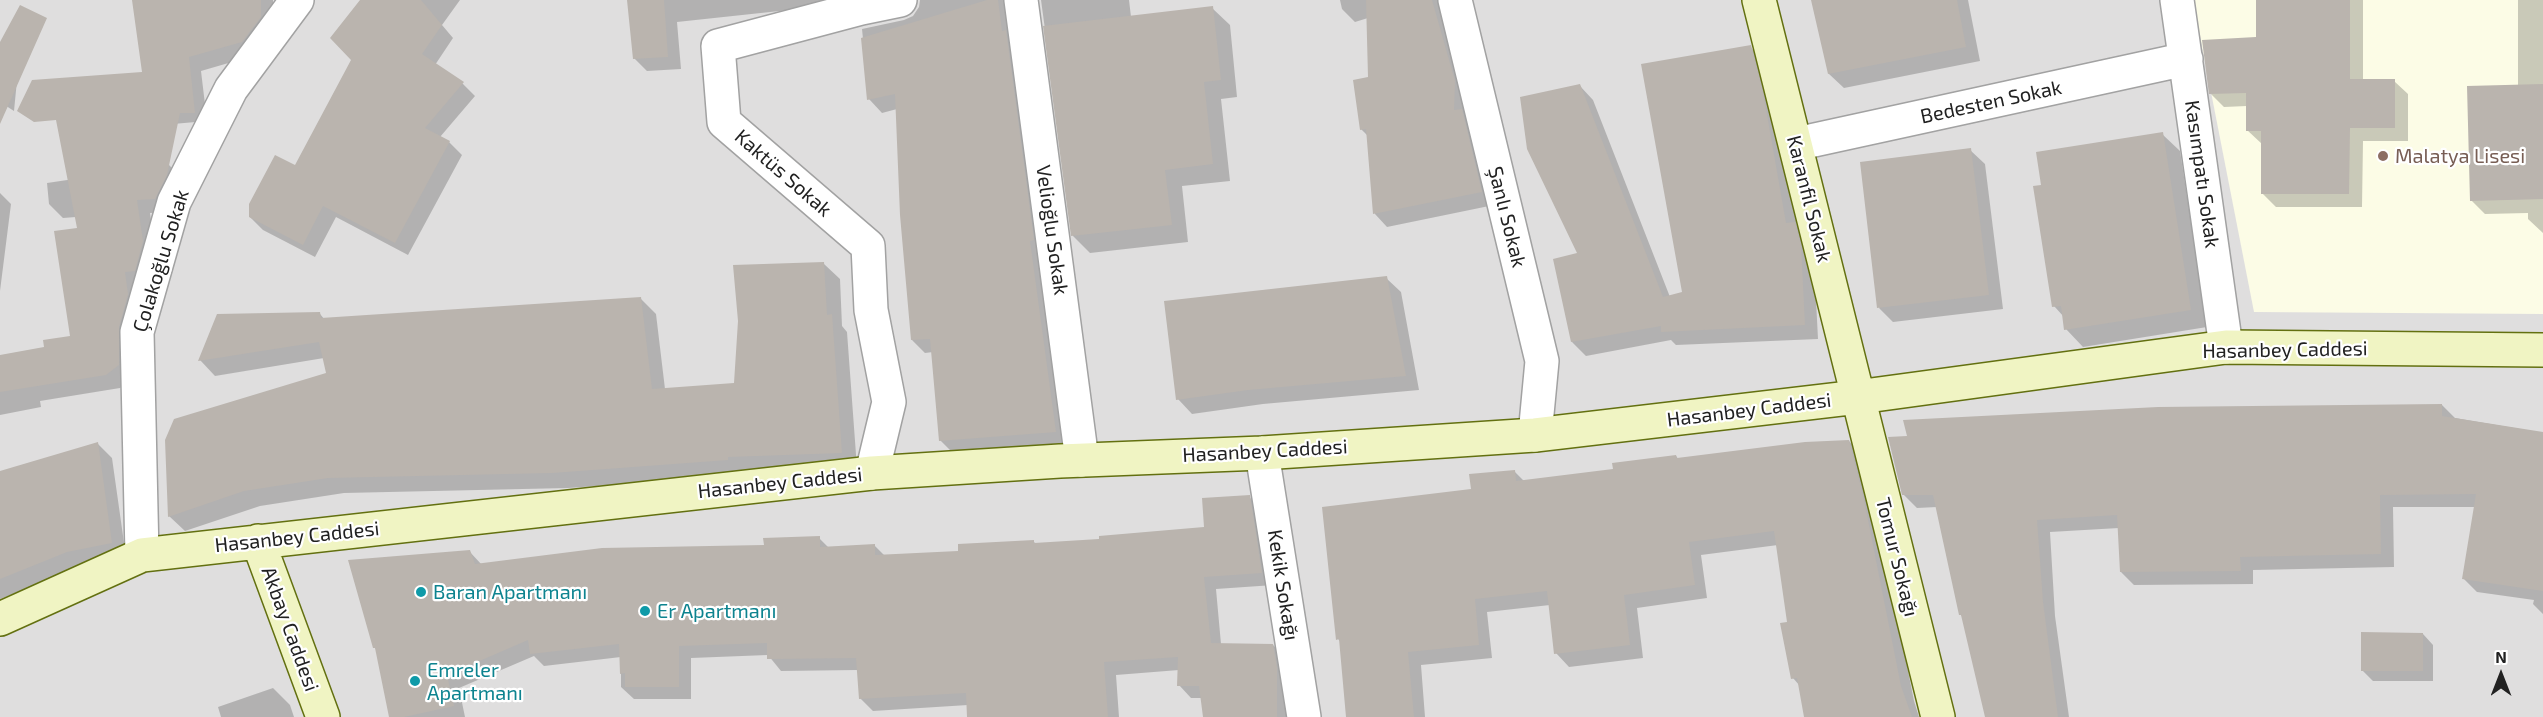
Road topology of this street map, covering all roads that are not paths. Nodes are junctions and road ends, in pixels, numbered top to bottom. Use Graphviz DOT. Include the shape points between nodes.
graph roads {
  1 [pos="297,0"];
  2 [pos="900,0"];
  3 [pos="1021,0"];
  4 [pos="1455,0"];
  5 [pos="1759,0"];
  6 [pos="2177,0"];
  7 [pos="2186,59"];
  8 [pos="1796,144"];
  9 [pos="2226,347"];
  10 [pos="2543,350"];
  11 [pos="1858,398"];
  12 [pos="1535,435"];
  13 [pos="1262,453"];
  14 [pos="1082,460"];
  15 [pos="872,473"];
  16 [pos="258,541"];
  17 [pos="142,555"];
  18 [pos="0,619"];
  19 [pos="323,717"];
  20 [pos="1304,717"];
  21 [pos="1938,717"];
  1 -- 17 [label="street, Çolakoğlu Sokak" via="231,89 174,202 137,332"];
  2 -- 15 [label="street, Kaktüs Sokak" via="718,46 724,122 868,246 870,310 889,402"];
  3 -- 14 [label="street, Velioğlu Sokak"];
  4 -- 12 [label="street, Şanlı Sokak" via="1542,361"];
  5 -- 8 [label="main road, Karanfil Sokak"];
  6 -- 7 [label="street, Kasımpatı Sokak"];
  7 -- 8 [label="street, Bedesten Sokak"];
  7 -- 9 [label="street, Kasımpatı Sokak"];
  8 -- 11 [label="main road, Karanfil Sokak"];
  9 -- 10 [label="main road, Hasanbey Caddesi"];
  9 -- 11 [label="main road, Hasanbey Caddesi"];
  11 -- 12 [label="main road, Hasanbey Caddesi"];
  11 -- 21 [label="main road, Tomur Sokağı"];
  12 -- 13 [label="main road, Hasanbey Caddesi"];
  13 -- 14 [label="main road, Hasanbey Caddesi"];
  13 -- 20 [label="street, Kekik Sokağı"];
  14 -- 15 [label="main road, Hasanbey Caddesi"];
  15 -- 16 [label="main road, Hasanbey Caddesi"];
  16 -- 17 [label="main road, Hasanbey Caddesi"];
  16 -- 19 [label="main road, Akbay Caddesi"];
  17 -- 18 [label="main road, Hasanbey Caddesi"];
}
